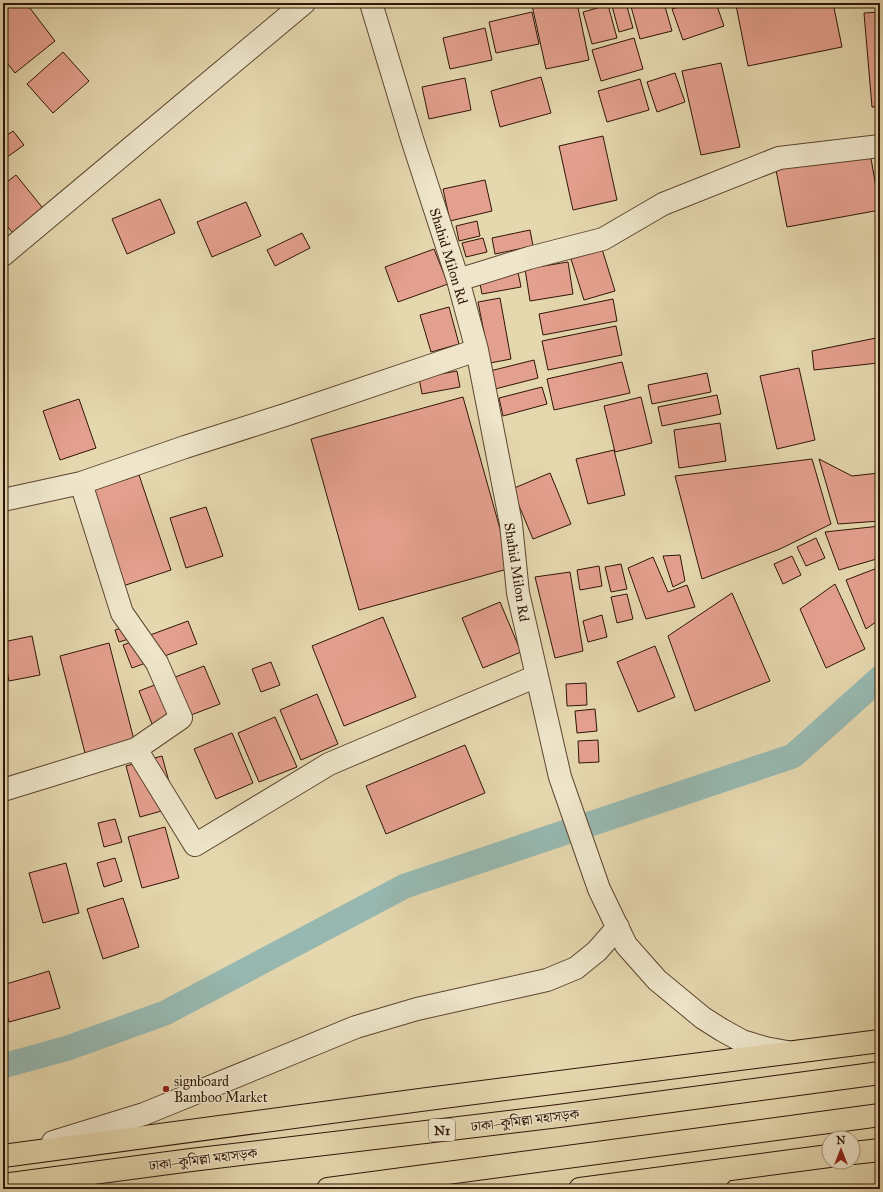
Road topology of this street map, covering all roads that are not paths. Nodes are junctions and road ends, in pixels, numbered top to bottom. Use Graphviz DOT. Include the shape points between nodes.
graph roads {
  1 [pos="304,3"];
  2 [pos="371,3"];
  3 [pos="880,146"];
  4 [pos="3,255"];
  5 [pos="458,280"];
  6 [pos="477,350"];
  7 [pos="82,483"];
  8 [pos="3,500"];
  9 [pos="537,676"];
  10 [pos="136,749"];
  11 [pos="3,790"];
  12 [pos="618,927"];
  13 [pos="880,1040"];
  14 [pos="788,1052"];
  15 [pos="880,1073"];
  16 [pos="880,1115"];
  17 [pos="880,1150"];
  18 [pos="861,1152"];
  19 [pos="5,1155"];
  20 [pos="821,1157"];
  21 [pos="724,1170"];
  22 [pos="3,1185"];
  23 [pos="328,1189"];
  24 [pos="580,1189"];
  25 [pos="708,1189"];
  1 -- 4 [label="street"];
  2 -- 5 [label="street, Shahid Milon Rd"];
  3 -- 5 [label="street" via="779,158 663,204 603,239"];
  5 -- 6 [label="street, Shahid Milon Rd"];
  6 -- 7 [label="street" via="286,415 185,446"];
  6 -- 9 [label="street, Shahid Milon Rd" via="510,524 518,593"];
  7 -- 8 [label="street"];
  7 -- 10 [label="street" via="122,614 157,663 181,718"];
  9 -- 10 [label="street" via="328,764 195,845"];
  9 -- 12 [label="street, Shahid Milon Rd" via="560,776 599,889"];
  10 -- 11 [label="street"];
  12 -- 14 [label="street, Shahid Milon Rd" via="626,945 657,980 703,1018 742,1040"];
  12 -- 19 [label="street" via="597,951 576,968 547,980 356,1027 144,1114"];
  13 -- 14 [label="main road"];
  14 -- 19 [label="main road"];
  15 -- 22 [label="main road, ঢাকা–কুমিল্লা মহাসড়ক / N1"];
  16 -- 23 [label="main road"];
  17 -- 18 [label="main road"];
  20 -- 21 [label="main road"];
  21 -- 24 [label="main road"];
  21 -- 25 [label="main road"];
}
